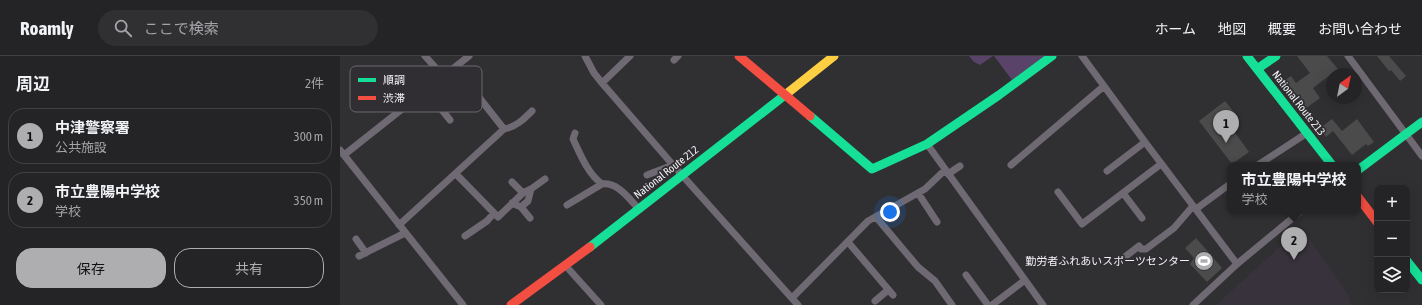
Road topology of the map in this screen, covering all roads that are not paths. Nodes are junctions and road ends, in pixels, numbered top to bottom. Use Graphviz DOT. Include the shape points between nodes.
graph roads {
  1 [pos="425,56"];
  2 [pos="469,56"];
  3 [pos="585,56"];
  4 [pos="630,56"];
  5 [pos="739,56"];
  6 [pos="834,56"];
  7 [pos="1052,56"];
  8 [pos="1082,56"];
  9 [pos="1247,56"];
  10 [pos="1276,56"];
  11 [pos="1348,56"];
  12 [pos="434,66"];
  13 [pos="456,66"];
  14 [pos="1257,69"];
  15 [pos="602,83"];
  16 [pos="1104,86"];
  17 [pos="784,95"];
  18 [pos="482,101"];
  19 [pos="532,111"];
  20 [pos="397,112"];
  21 [pos="444,112"];
  22 [pos="450,120"];
  23 [pos="1422,122"];
  24 [pos="504,129"];
  25 [pos="575,133"];
  26 [pos="1307,133"];
  27 [pos="1406,134"];
  28 [pos="1145,142"];
  29 [pos="927,144"];
  30 [pos="342,153"];
  31 [pos="1422,156"];
  32 [pos="1263,162"];
  33 [pos="1330,162"];
  34 [pos="1162,164"];
  35 [pos="673,165"];
  36 [pos="1011,165"];
  37 [pos="960,166"];
  38 [pos="1361,168"];
  39 [pos="1107,171"];
  40 [pos="947,172"];
  41 [pos="456,174"];
  42 [pos="647,175"];
  43 [pos="682,175"];
  44 [pos="545,179"];
  45 [pos="512,182"];
  46 [pos="602,184"];
  47 [pos="1227,186"];
  48 [pos="531,190"];
  49 [pos="1058,192"];
  50 [pos="523,193"];
  51 [pos="918,193"];
  52 [pos="1123,193"];
  53 [pos="1361,201"];
  54 [pos="512,203"];
  55 [pos="568,205"];
  56 [pos="1194,207"];
  57 [pos="521,208"];
  58 [pos="639,209"];
  59 [pos="494,213"];
  60 [pos="1298,214"];
  61 [pos="876,217"];
  62 [pos="530,218"];
  63 [pos="1142,218"];
  64 [pos="1376,221"];
  65 [pos="938,222"];
  66 [pos="399,225"];
  67 [pos="405,233"];
  68 [pos="465,236"];
  69 [pos="356,240"];
  70 [pos="848,242"];
  71 [pos="366,253"];
  72 [pos="359,256"];
  73 [pos="1117,263"];
  74 [pos="1237,264"];
  75 [pos="565,265"];
  76 [pos="1410,265"];
  77 [pos="966,275"];
  78 [pos="1025,280"];
  79 [pos="1422,280"];
  80 [pos="792,298"];
  81 [pos="875,301"];
  82 [pos="463,305"];
  83 [pos="511,305"];
  84 [pos="601,305"];
  85 [pos="798,305"];
  86 [pos="952,305"];
  87 [pos="988,305"];
  88 [pos="992,305"];
  89 [pos="1043,305"];
  90 [pos="1193,305"];
  1 -- 12 [label="street"];
  2 -- 13 [label="street"];
  3 -- 15 [label="street"];
  4 -- 15 [label="street"];
  5 -- 17 [label="main road"];
  6 -- 17 [label="main road, National Route 212"];
  7 -- 29 [label="main road"];
  8 -- 16 [label="street"];
  9 -- 14 [label="main road, National Route 213"];
  10 -- 14 [label="main road"];
  11 -- 27 [label="street"];
  14 -- 26 [label="main road, National Route 213"];
  15 -- 35 [label="street"];
  16 -- 28 [label="street"];
  16 -- 36 [label="street"];
  17 -- 29 [label="main road" via="872,169"];
  17 -- 43 [label="main road, National Route 212"];
  18 -- 24 [label="street"];
  19 -- 24 [label="street" via="511,128"];
  20 -- 30 [label="street"];
  21 -- 22 [label="street"];
  23 -- 27 [label="main road"];
  24 -- 41 [label="street"];
  25 -- 46 [label="street" via="573,139 586,166"];
  26 -- 32 [label="street"];
  26 -- 33 [label="main road, National Route 213"];
  27 -- 31 [label="street"];
  27 -- 38 [label="main road"];
  28 -- 34 [label="street"];
  28 -- 39 [label="street"];
  29 -- 40 [label="street"];
  30 -- 66 [label="street"];
  34 -- 52 [label="street"];
  34 -- 56 [label="street"];
  35 -- 42 [label="street"];
  35 -- 43 [label="street"];
  37 -- 40 [label="street"];
  40 -- 51 [label="street"];
  40 -- 78 [label="street"];
  41 -- 59 [label="street"];
  41 -- 66 [label="street"];
  43 -- 58 [label="main road, National Route 212"];
  43 -- 80 [label="street"];
  44 -- 48 [label="street"];
  45 -- 50 [label="street"];
  46 -- 55 [label="street"];
  46 -- 58 [label="street" via="615,186"];
  47 -- 56 [label="street"];
  48 -- 50 [label="street"];
  48 -- 57 [label="street" via="528,201"];
  49 -- 52 [label="street" via="1082,224"];
  50 -- 54 [label="street"];
  51 -- 61 [label="street"];
  51 -- 65 [label="street"];
  52 -- 63 [label="street"];
  53 -- 64 [label="main road"];
  54 -- 57 [label="street"];
  54 -- 59 [label="street" via="498,217"];
  56 -- 73 [label="street" via="1174,228 1146,250 1139,246"];
  56 -- 74 [label="street"];
  57 -- 62 [label="street"];
  58 -- 75 [label="main road, National Route 212"];
  59 -- 68 [label="street" via="488,221"];
  60 -- 74 [label="street"];
  61 -- 70 [label="street" via="868,221"];
  61 -- 86 [label="street" via="918,267 935,281"];
  66 -- 67 [label="street"];
  67 -- 71 [label="street"];
  67 -- 82 [label="street"];
  69 -- 71 [label="street"];
  70 -- 80 [label="street"];
  70 -- 81 [label="street" via="891,293"];
  71 -- 72 [label="street"];
  74 -- 90 [label="street"];
  75 -- 83 [label="main road, National Route 212"];
  75 -- 84 [label="street"];
  76 -- 79 [label="main road"];
  77 -- 87 [label="street"];
  78 -- 88 [label="street"];
  78 -- 89 [label="street"];
  80 -- 85 [label="street"];
}
